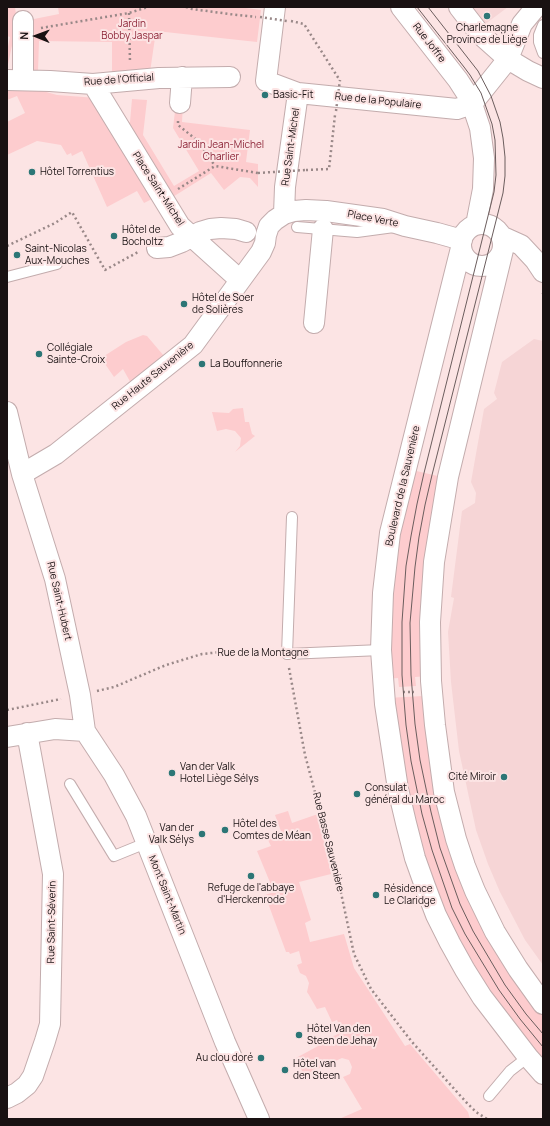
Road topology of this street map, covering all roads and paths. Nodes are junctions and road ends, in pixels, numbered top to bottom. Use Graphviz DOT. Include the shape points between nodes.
graph roads {
  1 [pos="148,7"];
  2 [pos="186,7"];
  3 [pos="401,7"];
  4 [pos="459,7"];
  5 [pos="536,7"];
  6 [pos="128,13"];
  7 [pos="274,15"];
  8 [pos="522,24"];
  9 [pos="543,25"];
  10 [pos="23,26"];
  11 [pos="543,53"];
  12 [pos="508,59"];
  13 [pos="130,65"];
  14 [pos="182,77"];
  15 [pos="230,77"];
  16 [pos="543,78"];
  17 [pos="15,80"];
  18 [pos="93,84"];
  19 [pos="298,93"];
  20 [pos="180,103"];
  21 [pos="464,107"];
  22 [pos="215,166"];
  23 [pos="162,198"];
  24 [pos="290,220"];
  25 [pos="476,225"];
  26 [pos="405,226"];
  27 [pos="323,229"];
  28 [pos="246,232"];
  29 [pos="191,236"];
  30 [pos="502,243"];
  31 [pos="461,244"];
  32 [pos="7,246"];
  33 [pos="151,247"];
  34 [pos="57,264"];
  35 [pos="543,272"];
  36 [pos="7,277"];
  37 [pos="240,280"];
  38 [pos="314,323"];
  39 [pos="7,412"];
  40 [pos="22,474"];
  41 [pos="292,517"];
  42 [pos="381,650"];
  43 [pos="287,654"];
  44 [pos="431,681"];
  45 [pos="384,684"];
  46 [pos="80,696"];
  47 [pos="7,710"];
  48 [pos="85,731"];
  49 [pos="27,733"];
  50 [pos="7,737"];
  51 [pos="70,784"];
  52 [pos="146,843"];
  53 [pos="543,1004"];
  54 [pos="528,1057"];
  55 [pos="543,1074"];
  56 [pos="489,1096"];
  57 [pos="7,1098"];
  58 [pos="259,1119"];
  59 [pos="487,1119"];
  1 -- 6 [label="path"];
  2 -- 7 [label="path" via="222,13"];
  3 -- 21 [label="street, Rue Joffre" via="467,94"];
  4 -- 12 [label="street" via="480,34"];
  5 -- 8 [label="street"];
  6 -- 10 [label="path"];
  6 -- 13 [label="path"];
  7 -- 19 [label="street" via="261,80"];
  7 -- 22 [label="path, bridge" via="304,24 340,80 329,169 258,173"];
  8 -- 9 [label="street"];
  8 -- 12 [label="street"];
  9 -- 11 [label="lane" via="539,42"];
  10 -- 17 [label="street"];
  12 -- 16 [label="street"];
  12 -- 21 [label="street"];
  14 -- 15 [label="street, Rue de l'Official"];
  14 -- 18 [label="street, Rue de l'Official"];
  14 -- 20 [label="street"];
  17 -- 18 [label="street, Rue de l'Official"];
  18 -- 23 [label="street, Place Saint-Michel"];
  19 -- 21 [label="street, Rue de la Populaire"];
  19 -- 24 [label="street, Rue Saint-Michel" via="285,187"];
  20 -- 22 [label="path" via="178,125 198,141"];
  21 -- 25 [label="street, Rue Joffre" via="480,128 484,158 484,189"];
  22 -- 23 [label="path"];
  23 -- 29 [label="street, Place Saint-Michel" via="180,226"];
  24 -- 26 [label="street, Place Verte" via="294,211 326,211 383,219"];
  24 -- 27 [label="lane"];
  24 -- 37 [label="street, Rue Haute Sauvenière" via="275,220 269,226 266,243"];
  25 -- 30 [label="street" via="484,224 497,230"];
  25 -- 31 [label="street" via="465,234"];
  26 -- 27 [label="lane" via="357,232"];
  26 -- 31 [label="street, Place Verte" via="437,233"];
  27 -- 38 [label="street"];
  28 -- 29 [label="street" via="221,228"];
  29 -- 33 [label="street" via="169,247"];
  29 -- 37 [label="street, Place Saint-Michel"];
  30 -- 31 [label="street" via="500,257 489,265 481,266 468,261 463,255"];
  30 -- 35 [label="street" via="521,246"];
  30 -- 44 [label="street" via="448,478 434,562 430,622"];
  31 -- 42 [label="street, Boulevard de la Sauvenière" via="390,533 382,593"];
  32 -- 33 [label="path" via="72,212 105,270"];
  34 -- 36 [label="lane"];
  37 -- 40 [label="street, Rue Haute Sauvenière" via="193,345 56,454"];
  39 -- 40 [label="street, Rue Saint-Hubert"];
  40 -- 46 [label="street, Rue Saint-Hubert" via="55,579"];
  41 -- 43 [label="lane"];
  42 -- 43 [label="lane, Rue de la Montagne"];
  42 -- 45 [label="street, Boulevard de la Sauvenière"];
  43 -- 46 [label="path, Rue de la Montagne" via="202,654 166,665 114,687"];
  43 -- 59 [label="path, Rue Basse Sauvenière" via="305,755 337,874 354,954 371,989 412,1042 466,1102"];
  44 -- 45 [label="path" via="420,682 420,691 395,693 394,683"];
  44 -- 53 [label="street" via="444,792 465,866 495,932"];
  45 -- 54 [label="street, Boulevard de la Sauvenière" via="398,789 424,886 464,970"];
  46 -- 47 [label="path, Rue de la Montagne"];
  46 -- 48 [label="street, Rue Saint-Hubert"];
  48 -- 49 [label="street" via="55,729"];
  48 -- 52 [label="street, Mont Saint-Martin" via="114,775 136,816"];
  49 -- 50 [label="street"];
  49 -- 57 [label="street, Rue Saint-Séverin" via="53,874 50,1024 33,1076 27,1085"];
  51 -- 52 [label="lane" via="114,856"];
  52 -- 58 [label="street, Mont Saint-Martin" via="225,1042"];
  54 -- 55 [label="street, Boulevard de la Sauvenière"];
  54 -- 56 [label="lane" via="510,1072"];
}
